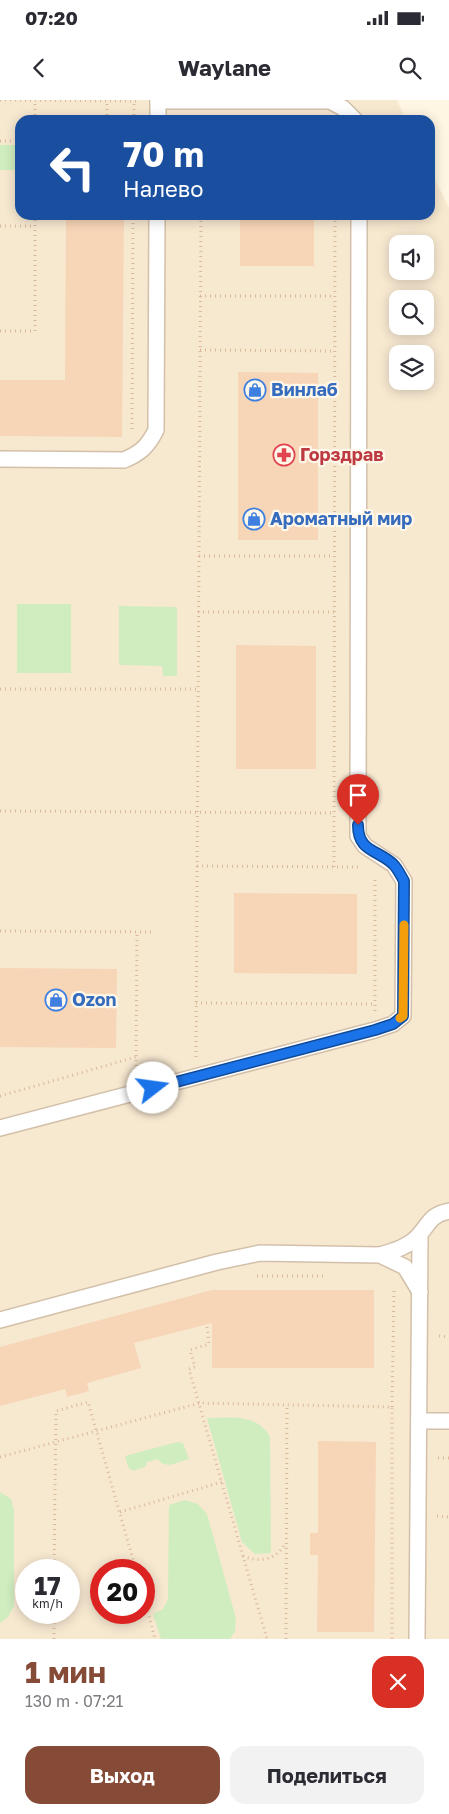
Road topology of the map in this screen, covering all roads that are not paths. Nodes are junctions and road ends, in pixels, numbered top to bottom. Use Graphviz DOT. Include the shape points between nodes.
graph roads {
  1 [pos="158,100"];
  2 [pos="158,115"];
  3 [pos="350,115"];
  4 [pos="157,220"];
  5 [pos="359,220"];
  6 [pos="0,459"];
  7 [pos="0,1128"];
  8 [pos="449,1212"];
  9 [pos="420,1235"];
  10 [pos="380,1255"];
  11 [pos="420,1292"];
  12 [pos="0,1320"];
  13 [pos="419,1421"];
  14 [pos="449,1421"];
  15 [pos="417,1639"];
  1 -- 2 [label="lane"];
  1 -- 3 [label="lane" via="330,101"];
  4 -- 6 [label="lane" via="156,430 149,445 138,455 124,460"];
  5 -- 7 [label="lane" via="358,836 365,846 394,865 404,881 403,1016 393,1024 375,1030"];
  8 -- 9 [label="lane" via="432,1218"];
  9 -- 10 [label="lane" via="402,1247"];
  9 -- 11 [label="lane"];
  10 -- 11 [label="lane" via="405,1268"];
  10 -- 12 [label="lane" via="260,1253"];
  11 -- 13 [label="lane"];
  13 -- 14 [label="lane"];
  13 -- 15 [label="lane"];
}
